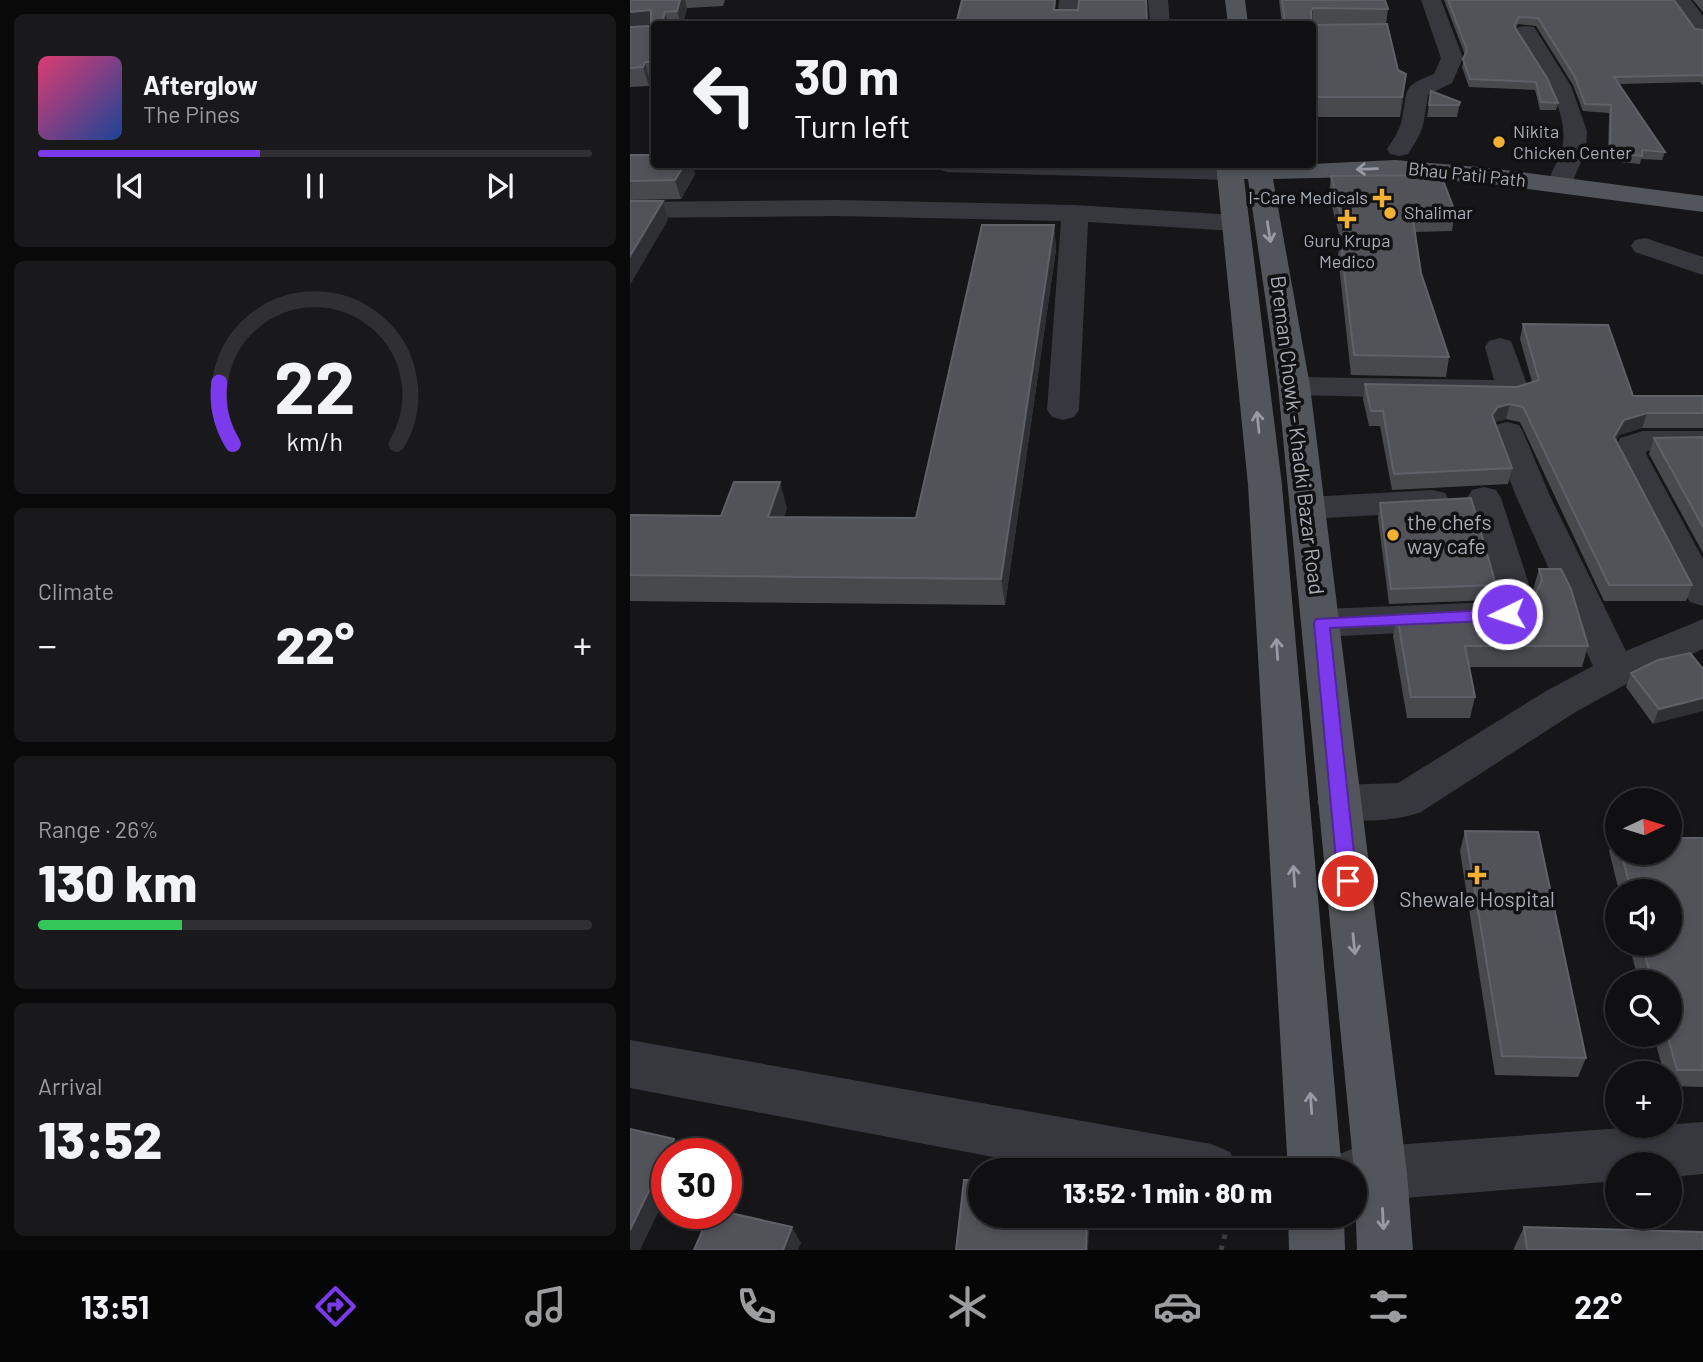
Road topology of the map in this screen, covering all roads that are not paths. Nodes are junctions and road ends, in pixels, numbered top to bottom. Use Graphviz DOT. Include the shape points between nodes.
graph roads {
  1 [pos="1069,0"];
  2 [pos="1158,0"];
  3 [pos="1236,0"];
  4 [pos="1432,0"];
  5 [pos="1680,0"];
  6 [pos="1067,21"];
  7 [pos="1160,21"];
  8 [pos="1238,21"];
  9 [pos="1703,30"];
  10 [pos="1526,32"];
  11 [pos="1337,145"];
  12 [pos="1399,149"];
  13 [pos="1244,168"];
  14 [pos="1562,177"];
  15 [pos="1703,187"];
  16 [pos="1703,204"];
  17 [pos="630,210"];
  18 [pos="1075,213"];
  19 [pos="1235,223"];
  20 [pos="1645,246"];
  21 [pos="1703,267"];
  22 [pos="1500,347"];
  23 [pos="1294,386"];
  24 [pos="1063,410"];
  25 [pos="1507,432"];
  26 [pos="1703,441"];
  27 [pos="1533,496"];
  28 [pos="1484,498"];
  29 [pos="1307,508"];
  30 [pos="1703,593"];
  31 [pos="1322,623"];
  32 [pos="1703,633"];
  33 [pos="1616,672"];
  34 [pos="1339,802"];
  35 [pos="630,1064"];
  36 [pos="1703,1148"];
  37 [pos="1140,1158"];
  38 [pos="1314,1158"];
  39 [pos="1366,1158"];
  40 [pos="1367,1174"];
  41 [pos="1316,1228"];
  42 [pos="1317,1250"];
  43 [pos="1385,1250"];
  1 -- 6 [label="street"];
  2 -- 7 [label="street"];
  3 -- 8 [label="main road"];
  4 -- 12 [label="street" via="1452,58 1444,78 1423,85 1415,94 1412,127"];
  5 -- 9 [label="street"];
  10 -- 14 [label="street" via="1574,120 1575,146"];
  11 -- 12 [label="main road, Bhau Patil Path"];
  12 -- 14 [label="main road, Bhau Patil Path"];
  14 -- 13 [label="main road, Bhau Patil Path, one-way" via="1395,168"];
  13 -- 19 [label="main road, Breman Chowk - Khadki Bazar Road"];
  13 -- 23 [label="main road, Breman Chowk - Khadki Bazar Road, one-way"];
  14 -- 15 [label="main road, Bhau Patil Path"];
  14 -- 16 [label="main road, Bhau Patil Path"];
  17 -- 18 [label="street"];
  18 -- 19 [label="street"];
  18 -- 24 [label="street"];
  38 -- 19 [label="main road, Breman Chowk - Khadki Bazar Road, one-way" via="1265,485"];
  20 -- 21 [label="street"];
  22 -- 23 [label="street" via="1513,390"];
  23 -- 29 [label="main road, Breman Chowk - Khadki Bazar Road"];
  25 -- 27 [label="street"];
  26 -- 30 [label="street" via="1643,441 1632,445 1629,454"];
  27 -- 28 [label="street"];
  27 -- 33 [label="street"];
  28 -- 29 [label="street"];
  28 -- 31 [label="street" via="1516,600 1513,611"];
  29 -- 31 [label="main road, Breman Chowk - Khadki Bazar Road"];
  31 -- 34 [label="main road, Breman Chowk - Khadki Bazar Road"];
  32 -- 33 [label="street"];
  33 -- 34 [label="street" via="1560,702 1406,800"];
  34 -- 39 [label="main road, Breman Chowk - Khadki Bazar Road, one-way"];
  35 -- 37 [label="street"];
  36 -- 40 [label="street"];
  40 -- 43 [label="main road, Breman Chowk - Khadki Bazar Road, one-way"];
  41 -- 42 [label="main road"];
}
